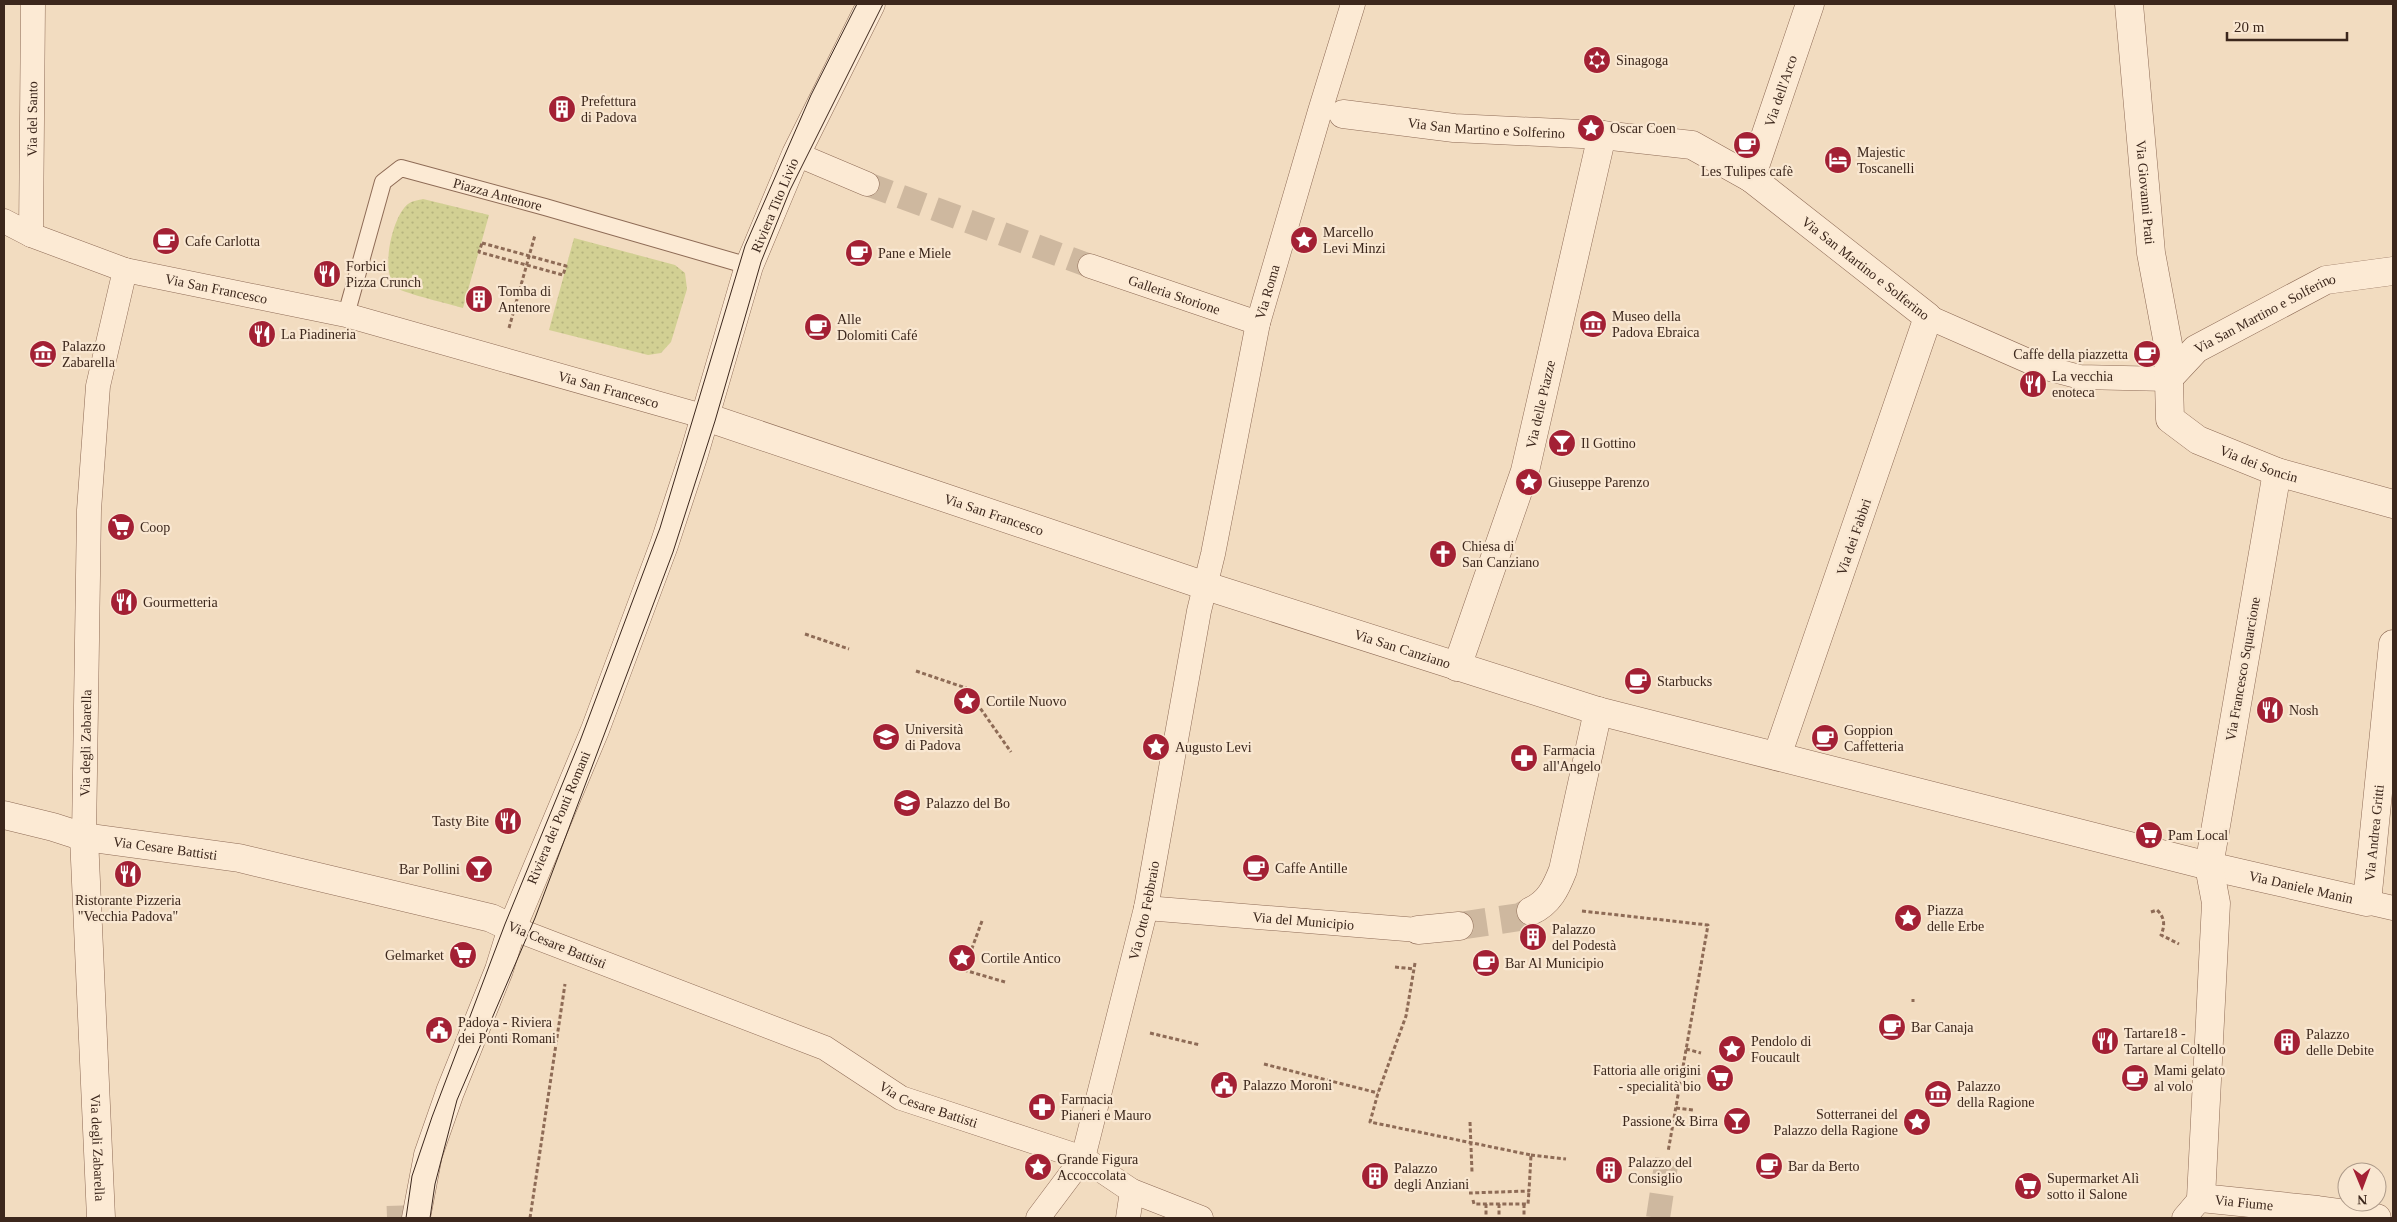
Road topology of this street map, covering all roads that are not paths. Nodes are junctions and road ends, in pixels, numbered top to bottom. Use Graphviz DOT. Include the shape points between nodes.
graph roads {
  1 [pos="33,4"];
  2 [pos="871,4"];
  3 [pos="1354,4"];
  4 [pos="1810,4"];
  5 [pos="2129,4"];
  6 [pos="1331,113"];
  7 [pos="1602,135"];
  8 [pos="796,154"];
  9 [pos="1751,178"];
  10 [pos="867,184"];
  11 [pos="4,221"];
  12 [pos="31,235"];
  13 [pos="749,266"];
  14 [pos="1090,266"];
  15 [pos="125,270"];
  16 [pos="2393,272"];
  17 [pos="346,315"];
  18 [pos="1928,317"];
  19 [pos="1258,323"];
  20 [pos="2168,379"];
  21 [pos="706,417"];
  22 [pos="2277,472"];
  23 [pos="2393,504"];
  24 [pos="1206,586"];
  25 [pos="2393,644"];
  26 [pos="1457,667"];
  27 [pos="1598,711"];
  28 [pos="1777,756"];
  29 [pos="4,816"];
  30 [pos="84,837"];
  31 [pos="2209,866"];
  32 [pos="2367,902"];
  33 [pos="1146,908"];
  34 [pos="2393,908"];
  35 [pos="1536,909"];
  36 [pos="1459,926"];
  37 [pos="512,928"];
  38 [pos="1418,930"];
  39 [pos="1084,1158"];
  40 [pos="1132,1191"];
  41 [pos="2201,1198"];
  42 [pos="101,1218"];
  43 [pos="416,1218"];
  44 [pos="1038,1218"];
  45 [pos="1128,1218"];
  46 [pos="1201,1218"];
  47 [pos="2184,1218"];
  48 [pos="2377,1218"];
  1 -- 12 [label="street, Via del Santo"];
  2 -- 8 [label="street, Riviera Tito Livio"];
  3 -- 6 [label="street, Via Roma"];
  4 -- 9 [label="street, Via dell'Arco"];
  5 -- 20 [label="street, Via Giovanni Prati" via="2151,253 2168,344"];
  6 -- 7 [label="street, Via San Martino e Solferino" via="1454,128"];
  6 -- 19 [label="street, Via Roma"];
  7 -- 9 [label="street, Via San Martino e Solferino" via="1692,145"];
  7 -- 26 [label="street, Via delle Piazze" via="1524,471"];
  8 -- 10 [label="street"];
  8 -- 13 [label="street, Riviera Tito Livio"];
  9 -- 18 [label="street, Via San Martino e Solferino"];
  11 -- 12 [label="street, Via San Francesco"];
  12 -- 15 [label="street, Via San Francesco"];
  13 -- 17 [label="lane, Piazza Antenore" via="401,168 383,182"];
  13 -- 21 [label="street, Riviera Tito Livio"];
  14 -- 19 [label="street, Galleria Storione"];
  15 -- 17 [label="street, Via San Francesco"];
  15 -- 30 [label="street, Via degli Zabarella" via="98,386 82,601"];
  16 -- 20 [label="street, Via San Martino e Solferino" via="2326,280 2196,349"];
  17 -- 21 [label="street, Via San Francesco"];
  18 -- 20 [label="street, Via San Martino e Solferino" via="2042,367 2080,377"];
  18 -- 28 [label="street, Via dei Fabbri"];
  19 -- 24 [label="street, Via Roma"];
  20 -- 22 [label="street, Via dei Soncin" via="2170,419 2198,440"];
  21 -- 24 [label="street, Via San Francesco"];
  21 -- 37 [label="street, Riviera dei Ponti Romani" via="664,545 599,720"];
  22 -- 23 [label="street, Via dei Soncin"];
  22 -- 31 [label="street, Via Francesco Squarcione"];
  24 -- 26 [label="street, Via San Canziano"];
  24 -- 33 [label="street, Via Otto Febbraio"];
  25 -- 32 [label="street, Via Andrea Gritti"];
  26 -- 27 [label="street, Via San Canziano"];
  27 -- 28 [label="street"];
  27 -- 35 [label="street" via="1563,870 1557,885"];
  28 -- 31 [label="street"];
  29 -- 30 [label="street, Via Cesare Battisti"];
  30 -- 37 [label="street, Via Cesare Battisti" via="239,858 491,918"];
  30 -- 42 [label="street, Via degli Zabarella"];
  31 -- 32 [label="street, Via Daniele Manin"];
  31 -- 41 [label="street" via="2216,902"];
  32 -- 34 [label="street, Via Daniele Manin"];
  33 -- 38 [label="street, Via del Municipio"];
  33 -- 39 [label="street, Via Otto Febbraio"];
  36 -- 38 [label="street, Via del Municipio"];
  37 -- 39 [label="street, Via Cesare Battisti" via="825,1048 901,1098"];
  37 -- 43 [label="street, Riviera dei Ponti Romani" via="428,1155"];
  39 -- 40 [label="street, Via Cesare Battisti"];
  39 -- 44 [label="street, Via Otto Febbraio"];
  40 -- 45 [label="street"];
  40 -- 46 [label="street, Via Cesare Battisti"];
  41 -- 47 [label="street"];
  41 -- 48 [label="street, Via Fiume"];
}
